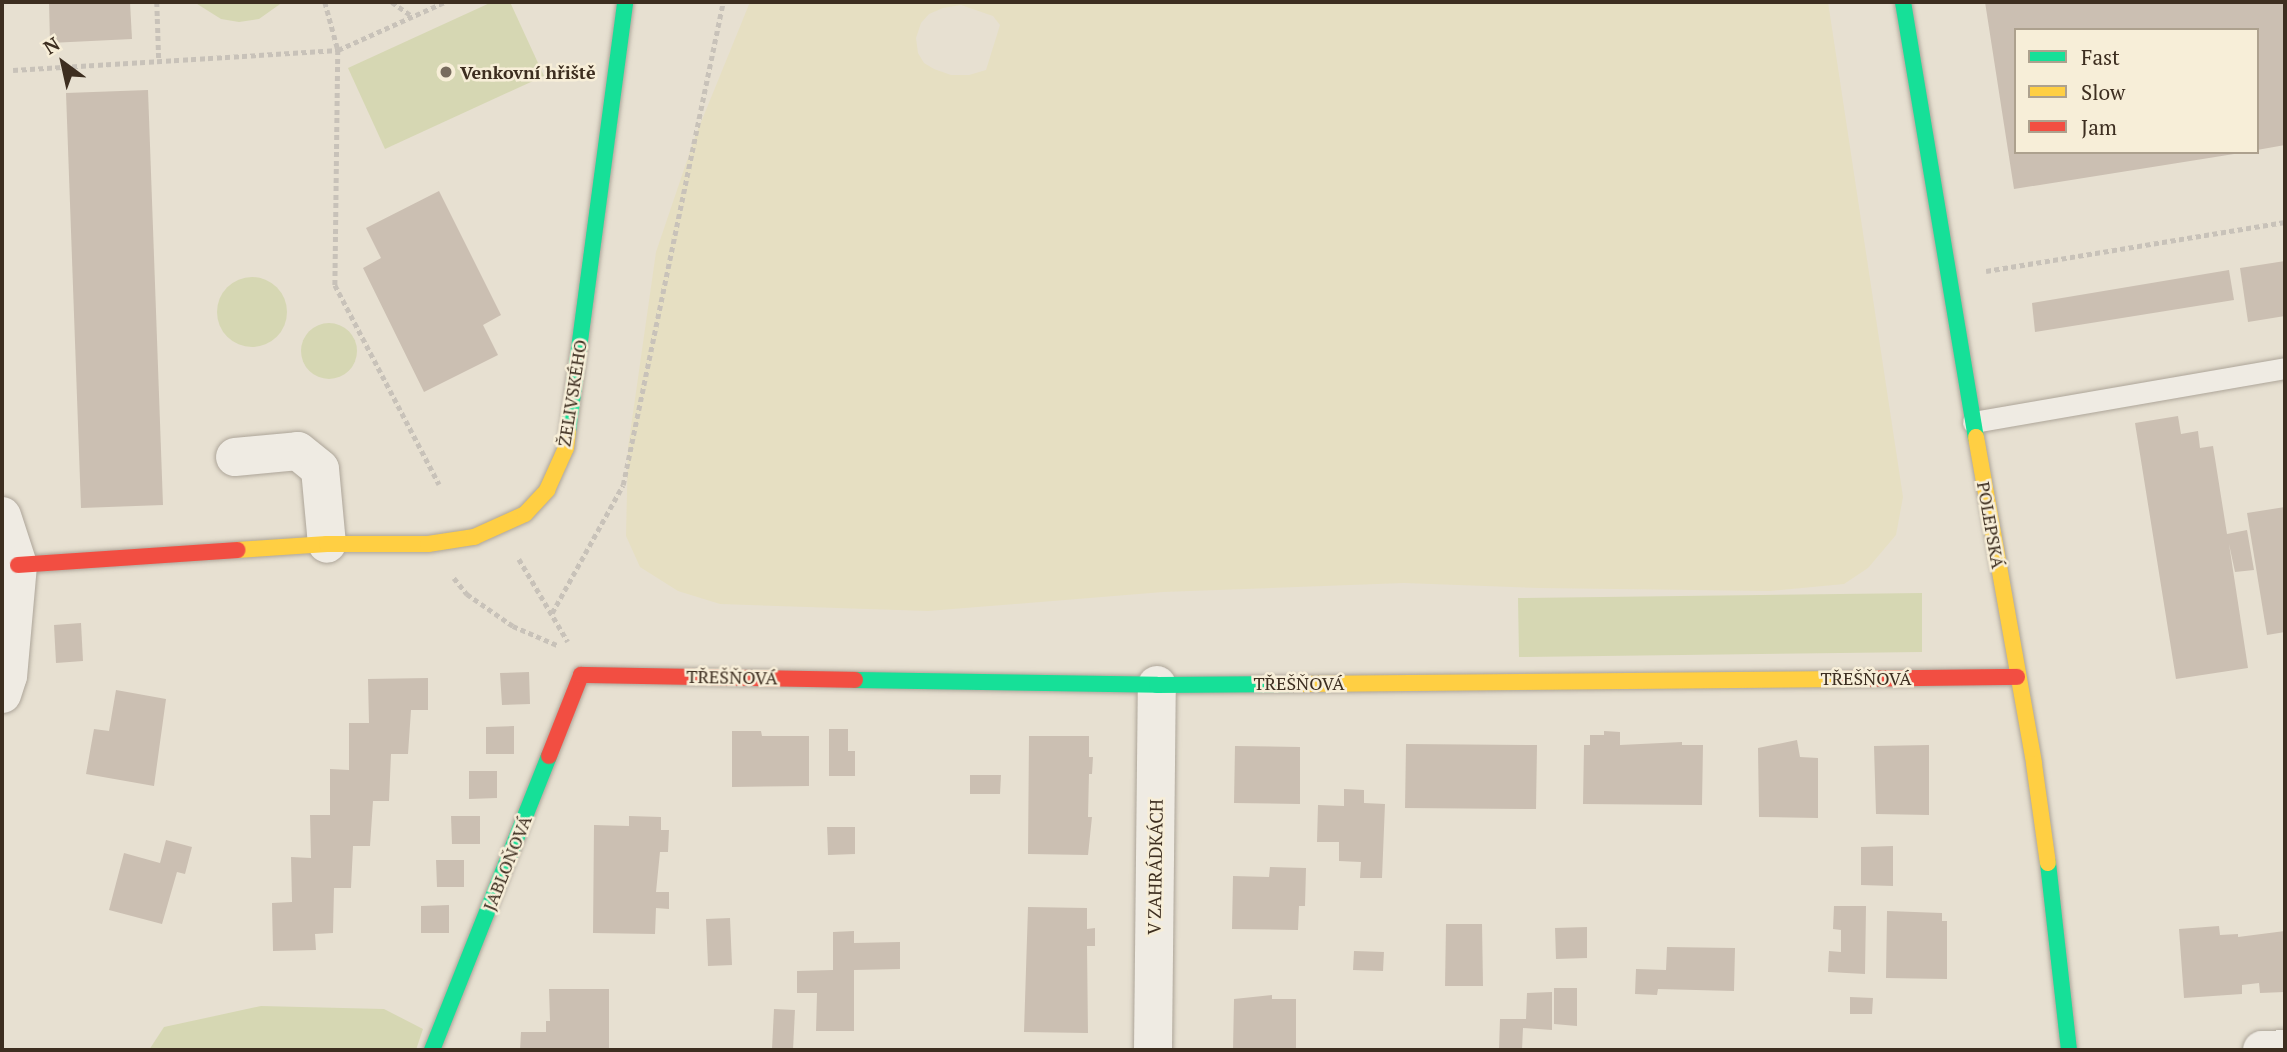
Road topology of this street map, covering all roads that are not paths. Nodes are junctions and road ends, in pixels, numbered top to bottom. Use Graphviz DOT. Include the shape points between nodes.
graph roads {
  1 [pos="625,2"];
  2 [pos="1903,2"];
  3 [pos="2285,368"];
  4 [pos="1973,422"];
  5 [pos="235,457"];
  6 [pos="2,516"];
  7 [pos="327,544"];
  8 [pos="18,565"];
  9 [pos="581,675"];
  10 [pos="2017,677"];
  11 [pos="1157,685"];
  12 [pos="2,694"];
  13 [pos="2285,1049"];
  14 [pos="432,1050"];
  15 [pos="1153,1050"];
  16 [pos="2069,1050"];
  17 [pos="2262,1050"];
  1 -- 7 [label="street, ŽELIVSKÉHO" via="566,447 547,490 525,514 474,537 428,544"];
  2 -- 4 [label="street, POLEPSKÁ"];
  3 -- 4 [label="lane"];
  4 -- 10 [label="street, POLEPSKÁ"];
  5 -- 7 [label="street" via="298,451 320,469"];
  6 -- 8 [label="street"];
  7 -- 8 [label="street, ŽELIVSKÉHO"];
  8 -- 12 [label="street" via="8,677"];
  9 -- 11 [label="street, TŘEŠŇOVÁ"];
  9 -- 14 [label="street, JABLOŇOVÁ"];
  10 -- 11 [label="street, TŘEŠŇOVÁ"];
  10 -- 16 [label="street, POLEPSKÁ" via="2060,949"];
  11 -- 15 [label="street, V ZAHRÁDKÁCH"];
  13 -- 17 [label="street"];
}
